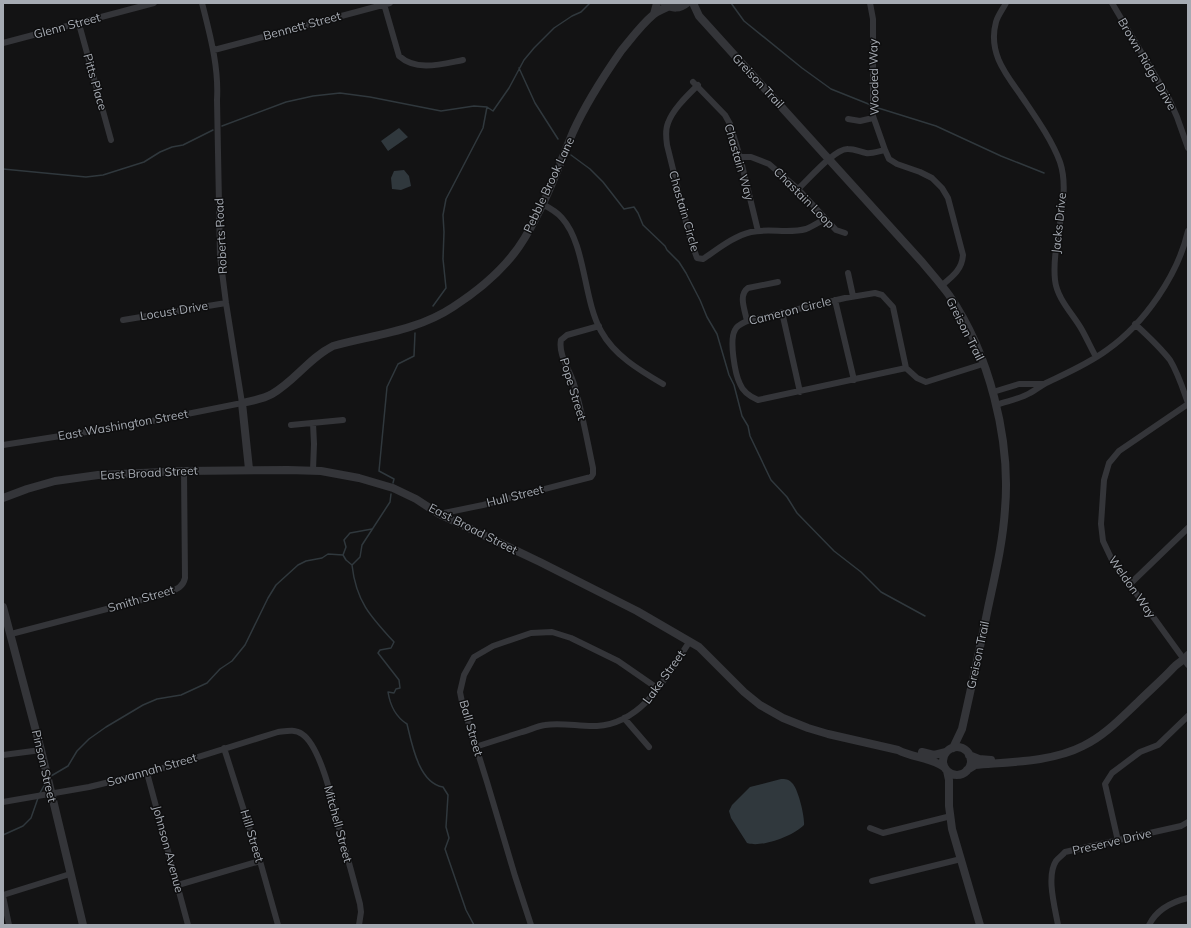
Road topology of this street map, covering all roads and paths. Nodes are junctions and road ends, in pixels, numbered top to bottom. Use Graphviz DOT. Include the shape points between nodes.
graph roads {
  1 [pos="154,3"];
  2 [pos="202,3"];
  3 [pos="658,3"];
  4 [pos="693,3"];
  5 [pos="870,3"];
  6 [pos="1006,3"];
  7 [pos="1112,3"];
  8 [pos="387,4"];
  9 [pos="666,5"];
  10 [pos="684,5"];
  11 [pos="654,14"];
  12 [pos="699,16"];
  13 [pos="79,24"];
  14 [pos="3,43"];
  15 [pos="214,50"];
  16 [pos="463,60"];
  17 [pos="695,84"];
  18 [pos="873,118"];
  19 [pos="848,119"];
  20 [pos="111,140"];
  21 [pos="1188,148"];
  22 [pos="885,150"];
  23 [pos="740,157"];
  24 [pos="829,159"];
  25 [pos="798,189"];
  26 [pos="542,204"];
  27 [pos="825,219"];
  28 [pos="758,231"];
  29 [pos="1188,231"];
  30 [pos="845,233"];
  31 [pos="848,273"];
  32 [pos="778,282"];
  33 [pos="941,286"];
  34 [pos="853,296"];
  35 [pos="835,300"];
  36 [pos="226,303"];
  37 [pos="782,312"];
  38 [pos="123,320"];
  39 [pos="747,321"];
  40 [pos="1136,324"];
  41 [pos="599,326"];
  42 [pos="1096,357"];
  43 [pos="983,364"];
  44 [pos="906,368"];
  45 [pos="854,380"];
  46 [pos="663,384"];
  47 [pos="1044,384"];
  48 [pos="800,392"];
  49 [pos="993,392"];
  50 [pos="242,403"];
  51 [pos="1188,403"];
  52 [pos="996,405"];
  53 [pos="343,420"];
  54 [pos="313,423"];
  55 [pos="291,425"];
  56 [pos="3,445"];
  57 [pos="249,469"];
  58 [pos="313,470"];
  59 [pos="184,471"];
  60 [pos="591,477"];
  61 [pos="3,498"];
  62 [pos="439,514"];
  63 [pos="1188,528"];
  64 [pos="1129,585"];
  65 [pos="3,608"];
  66 [pos="10,634"];
  67 [pos="690,641"];
  68 [pos="1187,660"];
  69 [pos="657,688"];
  70 [pos="1188,716"];
  71 [pos="624,718"];
  72 [pos="962,730"];
  73 [pos="298,732"];
  74 [pos="475,747"];
  75 [pos="649,747"];
  76 [pos="224,748"];
  77 [pos="41,750"];
  78 [pos="898,750"];
  79 [pos="950,750"];
  80 [pos="966,752"];
  81 [pos="3,755"];
  82 [pos="1012,761"];
  83 [pos="945,769"];
  84 [pos="964,772"];
  85 [pos="148,773"];
  86 [pos="51,794"];
  87 [pos="3,802"];
  88 [pos="951,816"];
  89 [pos="1188,822"];
  90 [pos="870,828"];
  91 [pos="1118,841"];
  92 [pos="961,859"];
  93 [pos="260,861"];
  94 [pos="70,874"];
  95 [pos="872,881"];
  96 [pos="178,885"];
  97 [pos="3,895"];
  98 [pos="1188,898"];
  99 [pos="9,925"];
  100 [pos="83,925"];
  101 [pos="188,925"];
  102 [pos="278,925"];
  103 [pos="359,925"];
  104 [pos="531,925"];
  105 [pos="980,925"];
  106 [pos="1058,925"];
  107 [pos="1149,925"];
  1 -- 13 [label="street, Glenn Street"];
  2 -- 15 [label="street, Roberts Road"];
  3 -- 11 [label="street, Pebble Brook Lane"];
  4 -- 12 [label="street, Greison Trail"];
  5 -- 18 [label="street, Wooded Way" via="873,19"];
  6 -- 42 [label="street, Jacks Drive" via="996,21 996,53 1006,76 1047,137 1060,164 1063,199 1054,255 1055,281 1065,304"];
  7 -- 21 [label="street, Brown Ridge Drive" via="1169,99"];
  8 -- 15 [label="street, Bennett Street"];
  8 -- 16 [label="street" via="399,56 405,61 434,65"];
  9 -- 10 [label="street" via="673,8"];
  9 -- 11 [label="street, Pebble Brook Lane"];
  10 -- 12 [label="street, Greison Trail"];
  11 -- 26 [label="street, Pebble Brook Lane" via="624,47 597,88 574,130"];
  12 -- 24 [label="street, Greison Trail"];
  13 -- 14 [label="street, Glenn Street"];
  13 -- 20 [label="street, Pitts Place"];
  15 -- 36 [label="street, Roberts Road" via="218,86 220,256"];
  17 -- 23 [label="street, Chastain Way" via="726,115"];
  17 -- 28 [label="street, Chastain Circle" via="668,123 666,145 697,258 703,259 740,236"];
  18 -- 19 [label="street" via="860,121"];
  18 -- 22 [label="street, Wooded Way"];
  22 -- 24 [label="street" via="866,153 846,148"];
  22 -- 33 [label="street, Wooded Way" via="889,159 897,164 932,178 948,198 963,262 960,269"];
  23 -- 25 [label="street, Chastain Loop" via="751,157 770,164"];
  23 -- 28 [label="street, Chastain Way"];
  24 -- 25 [label="street"];
  24 -- 33 [label="street, Greison Trail"];
  25 -- 27 [label="street, Chastain Loop"];
  26 -- 41 [label="street" via="562,218 570,229"];
  26 -- 50 [label="street, Pebble Brook Lane" via="524,240 500,269 452,308 408,328 333,346 309,362 273,393"];
  27 -- 28 [label="street, Chastain Circle" via="807,229"];
  27 -- 30 [label="street, Chastain Loop" via="836,230"];
  29 -- 40 [label="street" via="1166,283"];
  31 -- 34 [label="street"];
  32 -- 39 [label="street" via="744,291 742,298"];
  33 -- 43 [label="street, Greison Trail" via="964,321"];
  34 -- 35 [label="street, Cameron Circle"];
  34 -- 44 [label="street, Cameron Circle" via="875,293 882,295 893,307"];
  35 -- 37 [label="street, Cameron Circle"];
  35 -- 45 [label="street"];
  36 -- 38 [label="street, Locust Drive"];
  36 -- 50 [label="street, Roberts Road"];
  37 -- 39 [label="street, Cameron Circle"];
  37 -- 48 [label="street"];
  39 -- 48 [label="street, Cameron Circle" via="740,324 732,338 740,385 746,393 758,400"];
  40 -- 42 [label="street"];
  40 -- 51 [label="street" via="1170,361"];
  41 -- 46 [label="street" via="611,345 626,360"];
  41 -- 60 [label="street, Pope Street" via="567,335 560,343 574,382 593,468"];
  42 -- 47 [label="street"];
  43 -- 44 [label="street" via="926,382"];
  43 -- 49 [label="street, Greison Trail"];
  44 -- 45 [label="street, Cameron Circle"];
  45 -- 48 [label="street, Cameron Circle"];
  47 -- 49 [label="street" via="1019,384"];
  47 -- 52 [label="street" via="1030,393"];
  49 -- 52 [label="street, Greison Trail"];
  50 -- 56 [label="street, East Washington Street" via="123,427"];
  50 -- 57 [label="street, Roberts Road"];
  51 -- 64 [label="street, Weldon Way" via="1119,451 1109,463 1104,480 1100,524 1103,541 1112,560"];
  52 -- 72 [label="street, Greison Trail" via="1006,474 1005,509 1000,551"];
  53 -- 54 [label="street"];
  54 -- 55 [label="street"];
  54 -- 58 [label="street"];
  57 -- 58 [label="street, East Broad Street"];
  57 -- 59 [label="street, East Broad Street"];
  58 -- 62 [label="street, East Broad Street" via="342,474 393,488"];
  59 -- 61 [label="street, East Broad Street" via="98,475 55,481"];
  59 -- 66 [label="street, Smith Street" via="185,578 180,588"];
  60 -- 62 [label="street, Hull Street"];
  62 -- 67 [label="street, East Broad Street" via="630,607"];
  63 -- 64 [label="street"];
  64 -- 68 [label="street, Weldon Way"];
  65 -- 66 [label="street, Pinson Street"];
  66 -- 77 [label="street, Pinson Street"];
  67 -- 69 [label="street, Lake Street"];
  67 -- 78 [label="street, East Broad Street" via="744,692 783,718 828,734"];
  68 -- 82 [label="street" via="1175,666 1119,720 1082,747 1053,756"];
  69 -- 71 [label="street, Lake Street" via="648,701"];
  69 -- 74 [label="street, Ball Street" via="618,662 571,638 552,632 523,635 492,646 474,657 464,675 460,692"];
  70 -- 91 [label="street" via="1158,745 1140,752 1108,778 1105,784"];
  71 -- 74 [label="street, Lake Street" via="598,726 544,725"];
  71 -- 75 [label="street"];
  72 -- 79 [label="street, Greison Trail"];
  72 -- 80 [label="street, Greison Trail"];
  73 -- 76 [label="street, Savannah Street" via="278,732"];
  73 -- 103 [label="street, Mitchell Street" via="308,739 313,747 328,784 360,904"];
  74 -- 104 [label="street, Ball Street"];
  76 -- 85 [label="street, Savannah Street"];
  76 -- 93 [label="street, Hill Street"];
  77 -- 81 [label="street"];
  77 -- 86 [label="street, Pinson Street"];
  78 -- 79 [label="street, East Broad Street" via="934,754"];
  78 -- 83 [label="street, East Broad Street" via="938,762"];
  79 -- 80 [label="street, East Broad Street" via="958,747"];
  79 -- 83 [label="street" via="943,759"];
  80 -- 82 [label="street, East Broad Street" via="979,759"];
  80 -- 84 [label="street" via="970,763"];
  82 -- 84 [label="street" via="975,765"];
  83 -- 84 [label="street, East Broad Street" via="953,775"];
  83 -- 88 [label="street" via="949,780"];
  84 -- 88 [label="street" via="955,780"];
  85 -- 86 [label="street, Savannah Street"];
  85 -- 96 [label="street, Johnson Avenue"];
  86 -- 87 [label="street, Savannah Street"];
  86 -- 94 [label="street, Pinson Street"];
  88 -- 90 [label="street" via="883,833"];
  88 -- 92 [label="street" via="952,830"];
  89 -- 91 [label="street, Preserve Drive" via="1181,826"];
  91 -- 106 [label="street, Preserve Drive" via="1066,852 1056,861 1051,876"];
  92 -- 95 [label="street"];
  92 -- 105 [label="street"];
  93 -- 96 [label="street"];
  93 -- 102 [label="street, Hill Street"];
  94 -- 97 [label="street"];
  94 -- 100 [label="street, Pinson Street"];
  96 -- 101 [label="street, Johnson Avenue"];
  97 -- 99 [label="street"];
  98 -- 107 [label="street" via="1164,906"];
}
